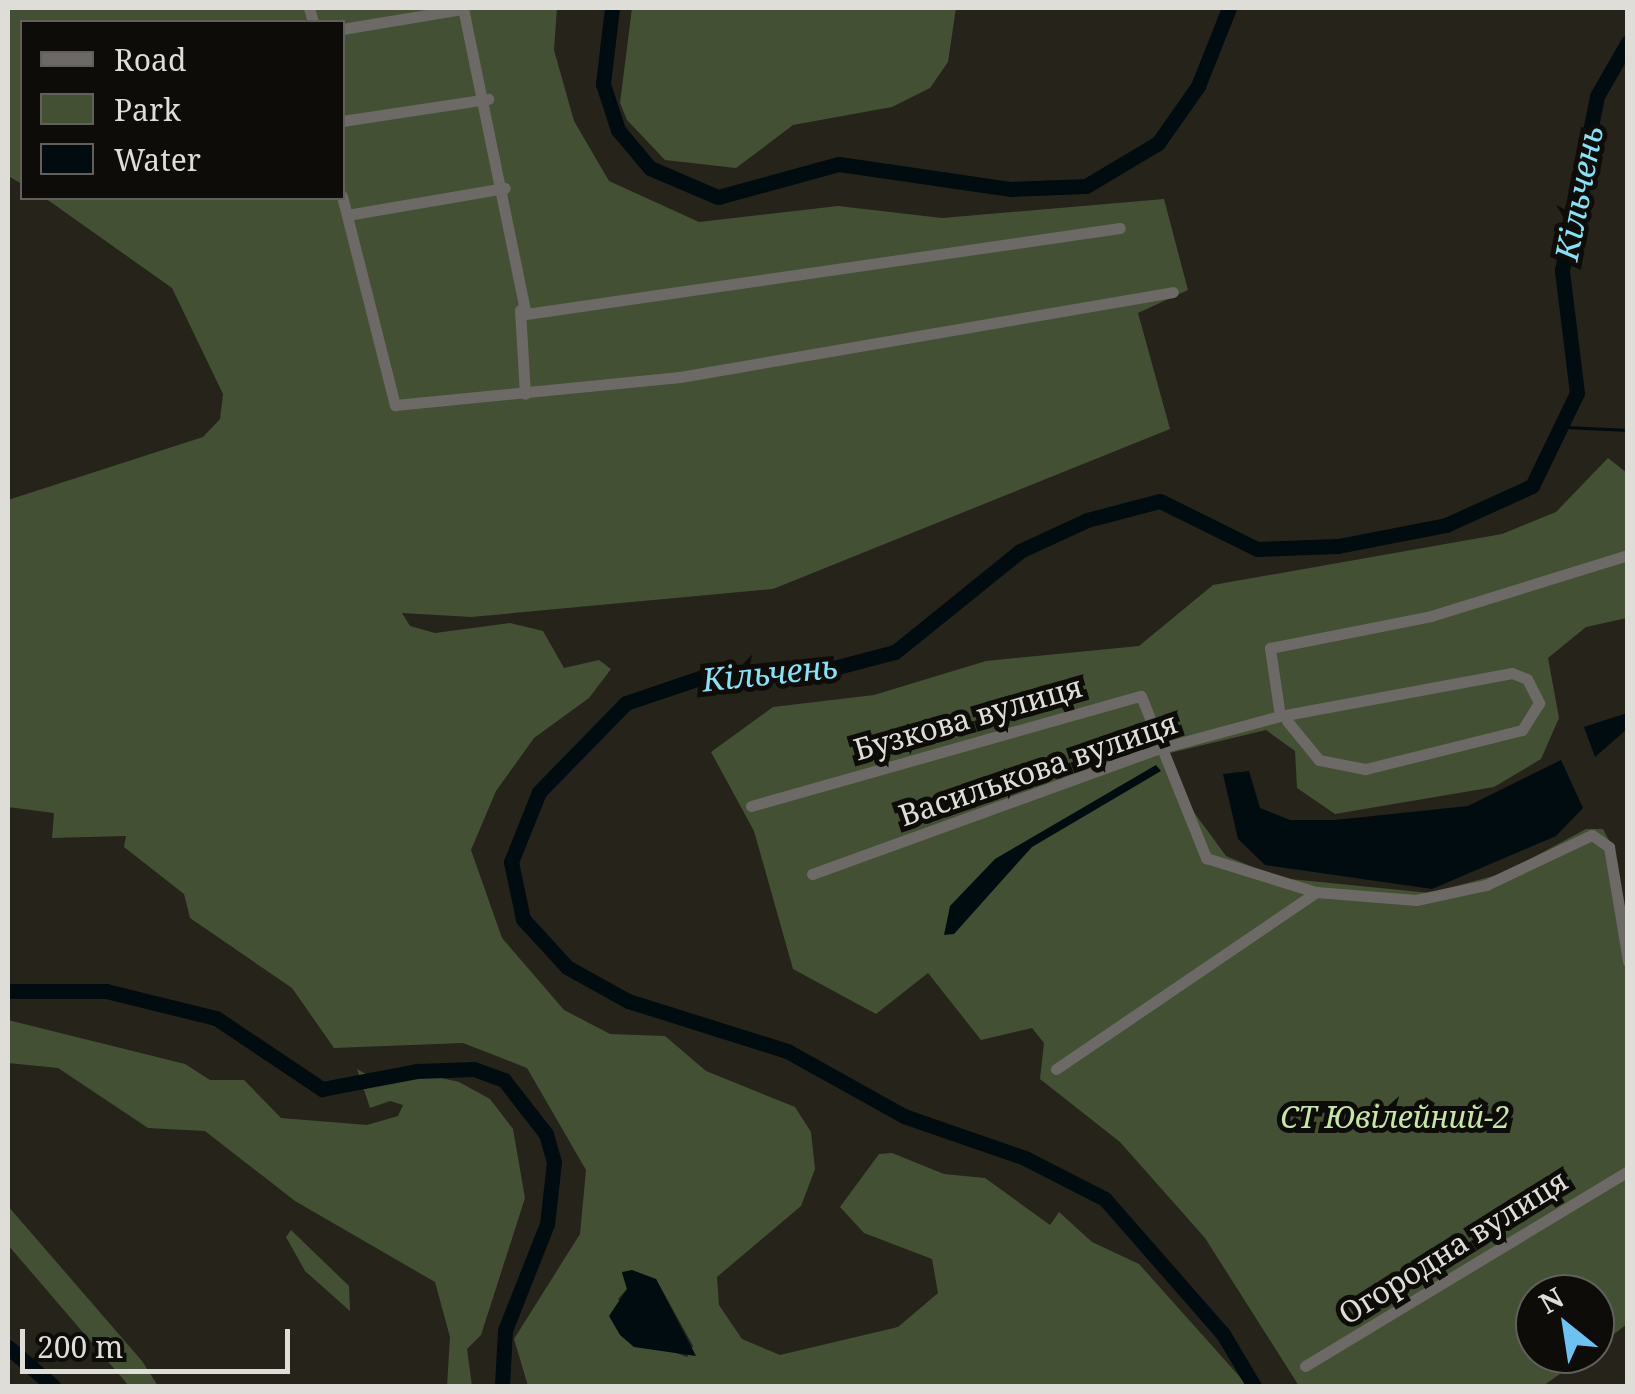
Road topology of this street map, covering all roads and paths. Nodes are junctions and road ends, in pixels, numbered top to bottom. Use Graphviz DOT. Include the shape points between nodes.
graph roads {
  1 [pos="463,8"];
  2 [pos="345,29"];
  3 [pos="488,100"];
  4 [pos="345,121"];
  5 [pos="505,188"];
  6 [pos="343,200"];
  7 [pos="347,215"];
  8 [pos="1120,228"];
  9 [pos="1173,292"];
  10 [pos="520,310"];
  11 [pos="525,394"];
  12 [pos="1628,554"];
  13 [pos="1284,718"];
  14 [pos="1163,748"];
  15 [pos="751,806"];
  16 [pos="812,874"];
  17 [pos="1316,892"];
  18 [pos="1628,961"];
  19 [pos="1056,1069"];
  20 [pos="1628,1170"];
  21 [pos="1305,1366"];
  1 -- 2 [label="street"];
  1 -- 3 [label="street"];
  3 -- 4 [label="street"];
  3 -- 5 [label="street"];
  5 -- 7 [label="street"];
  5 -- 10 [label="street"];
  6 -- 7 [label="street"];
  7 -- 11 [label="street" via="395,405"];
  8 -- 10 [label="street"];
  9 -- 11 [label="street"];
  10 -- 11 [label="street"];
  12 -- 13 [label="street" via="1432,616 1270,648"];
  13 -- 13 [label="street, Василькова вулиця" via="1512,673 1534,690 1538,713 1522,730 1365,769 1320,760"];
  13 -- 14 [label="street, Василькова вулиця"];
  14 -- 15 [label="street, Бузкова вулиця" via="1140,696"];
  14 -- 16 [label="street, Василькова вулиця"];
  14 -- 17 [label="street" via="1206,858"];
  17 -- 18 [label="street" via="1462,894 1592,835 1609,848"];
  17 -- 19 [label="street"];
  20 -- 21 [label="street, Огородна вулиця"];
}
